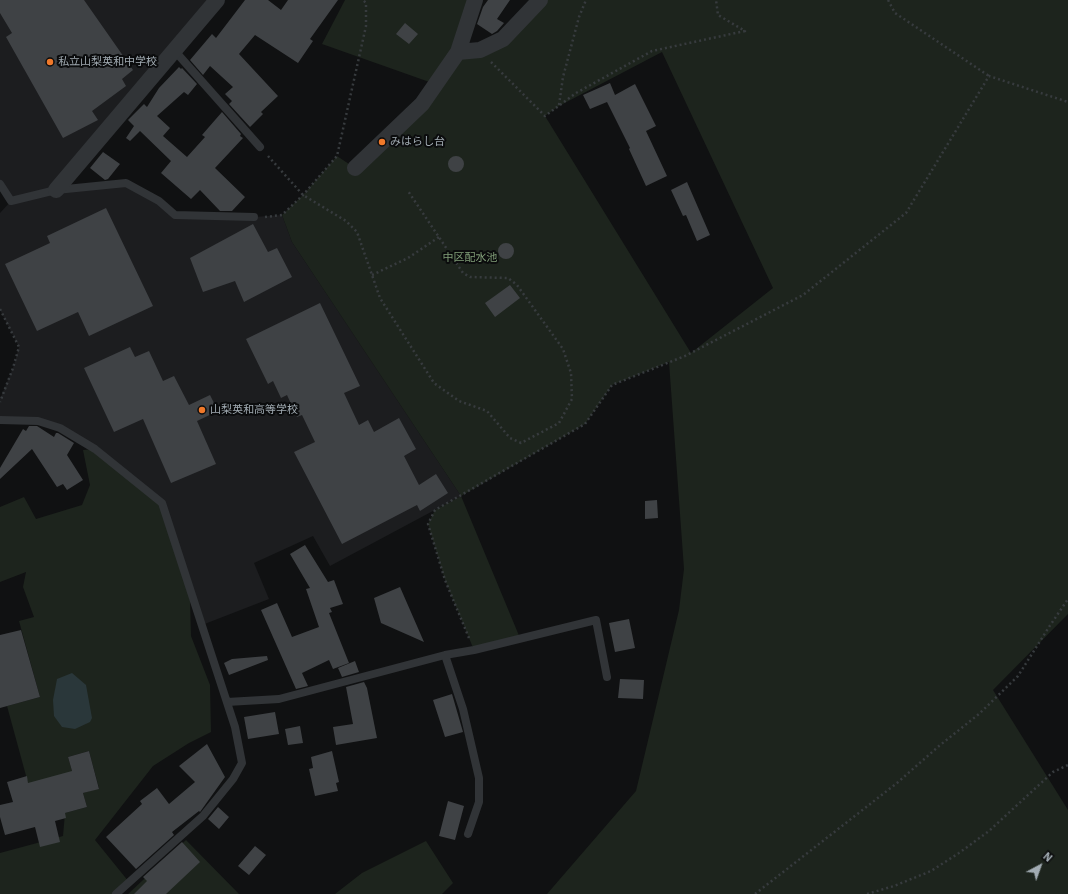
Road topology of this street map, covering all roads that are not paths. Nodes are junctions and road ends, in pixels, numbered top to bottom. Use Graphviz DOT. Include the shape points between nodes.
graph roads {
  1 [pos="217,0"];
  2 [pos="475,0"];
  3 [pos="540,0"];
  4 [pos="174,50"];
  5 [pos="458,52"];
  6 [pos="260,147"];
  7 [pos="355,168"];
  8 [pos="0,184"];
  9 [pos="56,190"];
  10 [pos="254,217"];
  11 [pos="0,420"];
  12 [pos="445,655"];
  13 [pos="607,677"];
  14 [pos="227,702"];
  15 [pos="468,834"];
  16 [pos="116,894"];
  1 -- 4 [label="street"];
  2 -- 5 [label="street"];
  3 -- 5 [label="street" via="502,39 480,50"];
  4 -- 6 [label="lane"];
  4 -- 9 [label="street"];
  5 -- 7 [label="street" via="422,104"];
  8 -- 9 [label="lane" via="11,201"];
  9 -- 10 [label="lane" via="126,183 159,201 175,215"];
  11 -- 14 [label="lane" via="38,421 60,428 95,449 162,503"];
  12 -- 13 [label="lane" via="596,620"];
  12 -- 14 [label="lane" via="279,699"];
  12 -- 15 [label="lane" via="463,709 479,778 479,802"];
  14 -- 16 [label="lane" via="236,727 242,763 234,780 203,816"];
}
